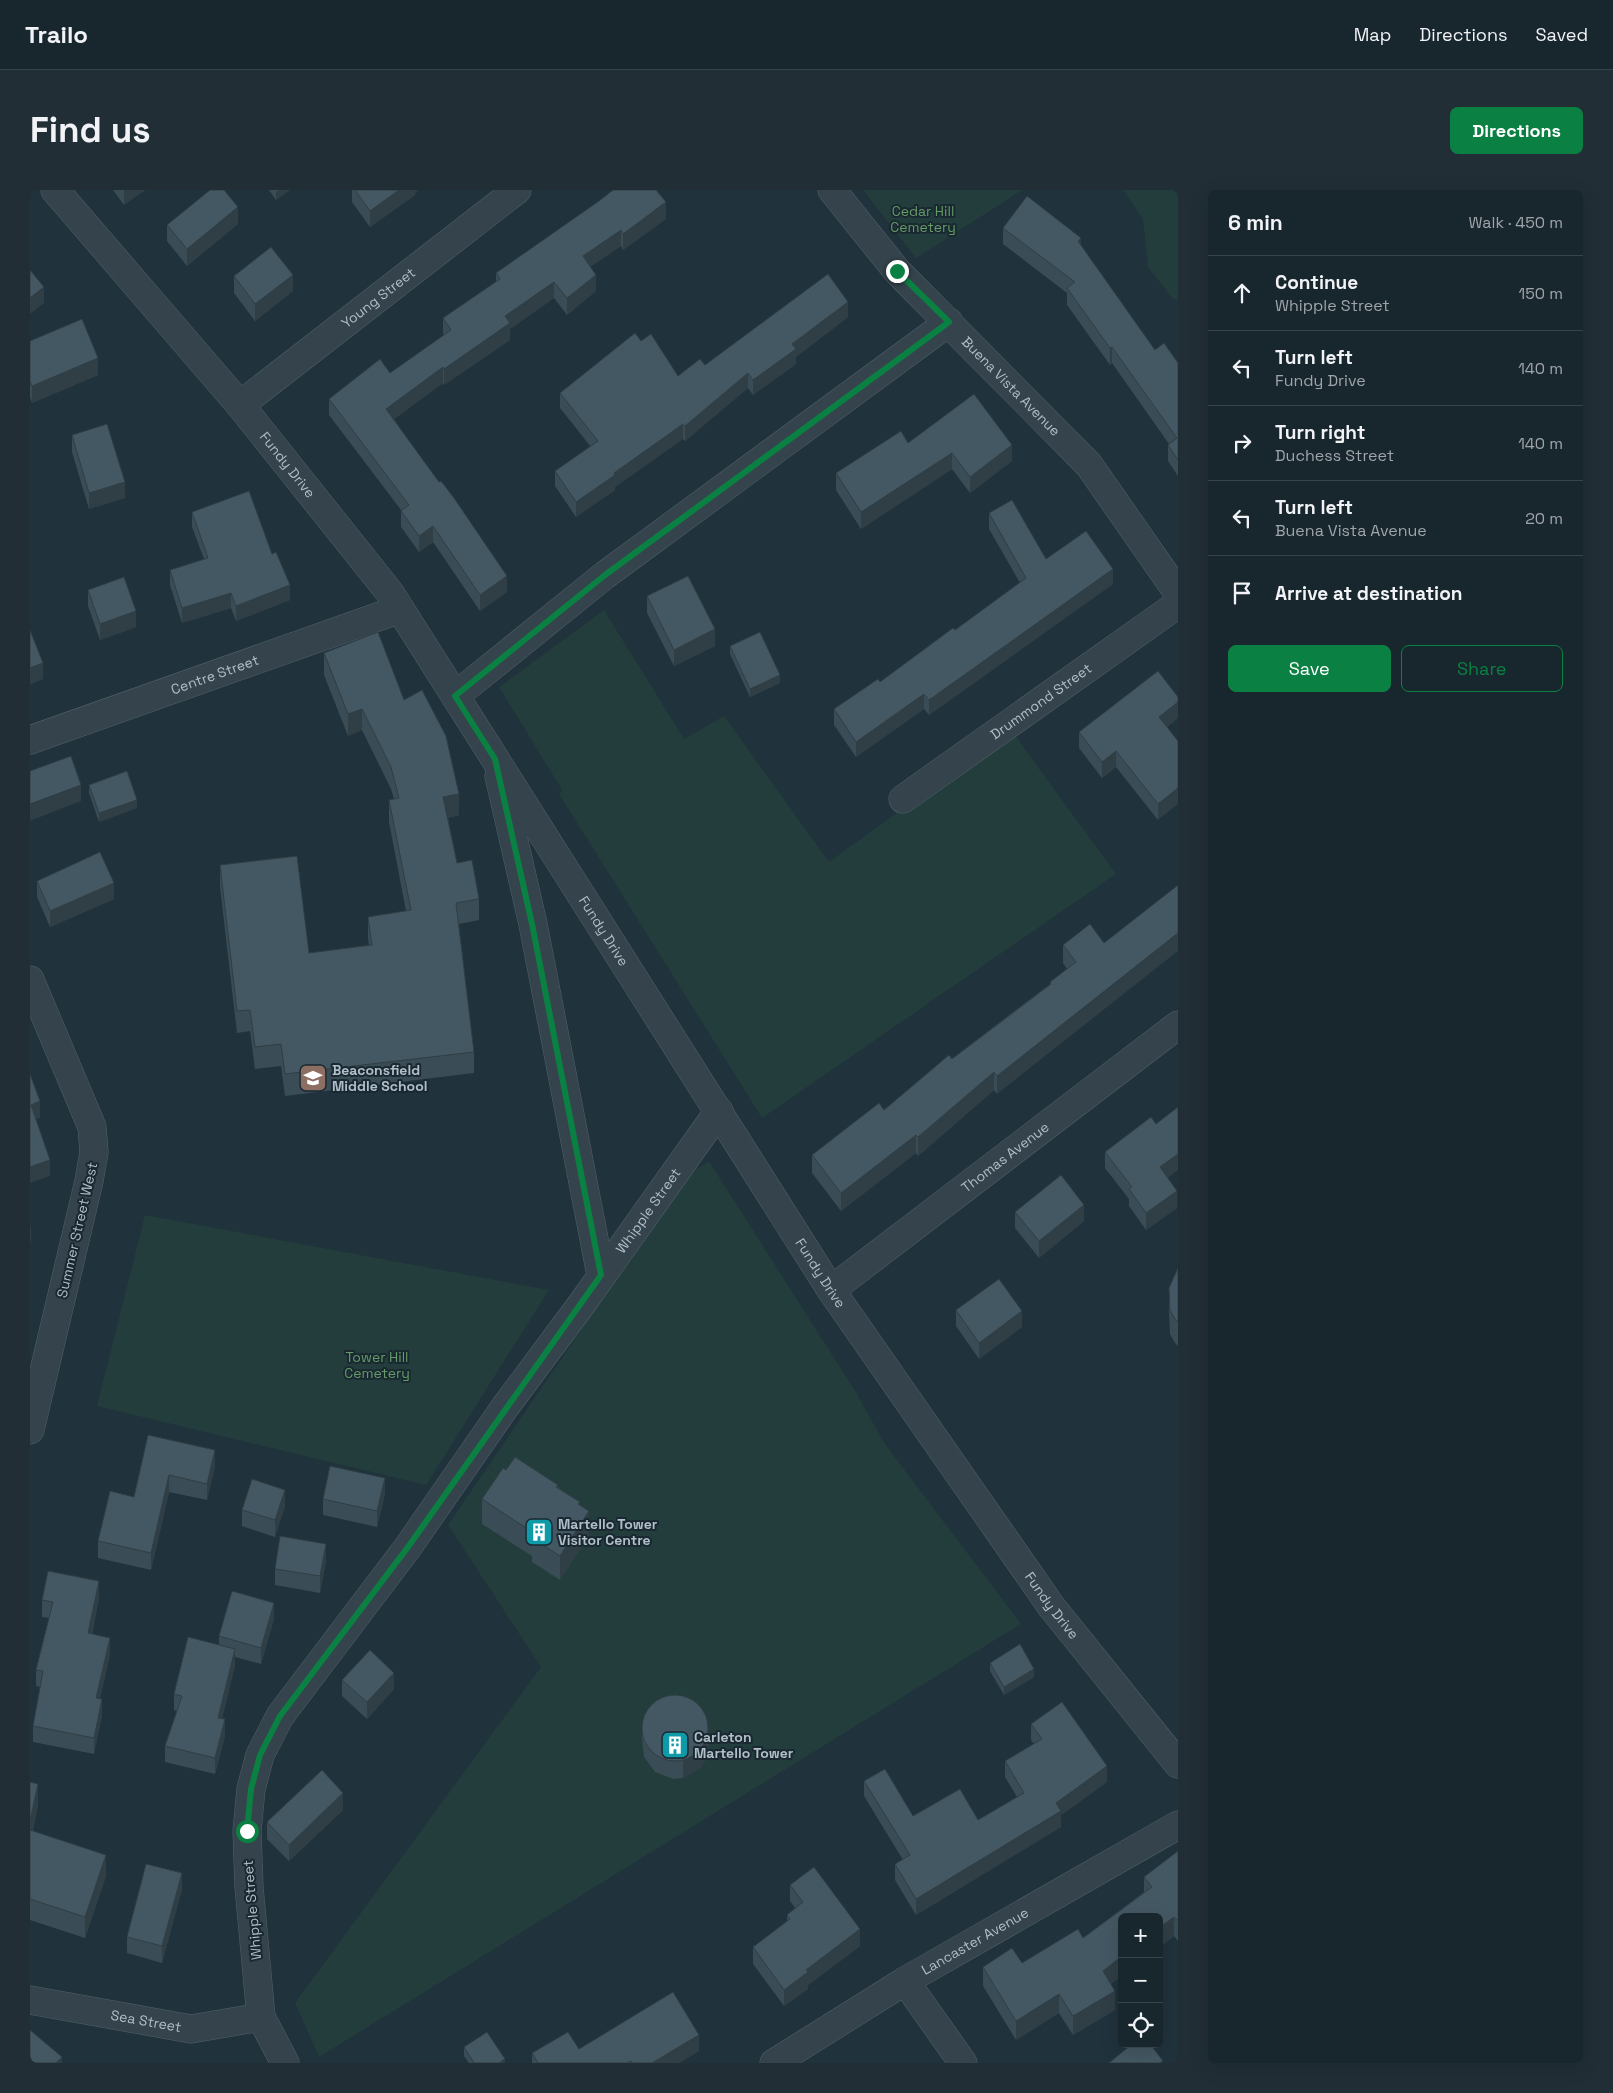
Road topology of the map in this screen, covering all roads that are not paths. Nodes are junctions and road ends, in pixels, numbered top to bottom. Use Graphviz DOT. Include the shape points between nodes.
graph roads {
  1 [pos="55,190"];
  2 [pos="516,190"];
  3 [pos="832,190"];
  4 [pos="949,322"];
  5 [pos="240,405"];
  6 [pos="1178,593"];
  7 [pos="1178,604"];
  8 [pos="400,609"];
  9 [pos="455,696"];
  10 [pos="30,740"];
  11 [pos="495,759"];
  12 [pos="903,800"];
  13 [pos="30,980"];
  14 [pos="1178,1025"];
  15 [pos="719,1111"];
  16 [pos="601,1275"];
  17 [pos="831,1290"];
  18 [pos="30,1430"];
  19 [pos="1178,1764"];
  20 [pos="1178,1825"];
  21 [pos="905,1982"];
  22 [pos="30,2000"];
  23 [pos="261,2017"];
  24 [pos="285,2063"];
  25 [pos="774,2063"];
  26 [pos="963,2063"];
  1 -- 5 [label="street, Fundy Drive"];
  2 -- 5 [label="street, Young Street"];
  3 -- 4 [label="street, Buena Vista Avenue" via="897,271"];
  4 -- 6 [label="street, Buena Vista Avenue" via="1089,465"];
  4 -- 9 [label="street" via="605,575"];
  5 -- 8 [label="street, Fundy Drive"];
  7 -- 12 [label="street, Drummond Street"];
  8 -- 9 [label="street, Fundy Drive"];
  8 -- 10 [label="street, Centre Street"];
  9 -- 11 [label="street, Fundy Drive"];
  11 -- 15 [label="street, Fundy Drive"];
  11 -- 16 [label="street, Fundy Drive" via="532,924"];
  13 -- 18 [label="street, Summer Street West" via="90,1122 94,1152"];
  14 -- 17 [label="street, Thomas Avenue"];
  15 -- 16 [label="street, Whipple Street"];
  15 -- 17 [label="street, Fundy Drive"];
  16 -- 23 [label="street, Whipple Street" via="408,1547 280,1716 260,1755 251,1789 247,1831"];
  17 -- 19 [label="street, Fundy Drive" via="1051,1606"];
  20 -- 21 [label="street, Lancaster Avenue"];
  21 -- 25 [label="street, Lancaster Avenue"];
  21 -- 26 [label="street"];
  22 -- 23 [label="street, Sea Street" via="191,2029"];
  23 -- 24 [label="street"];
}
